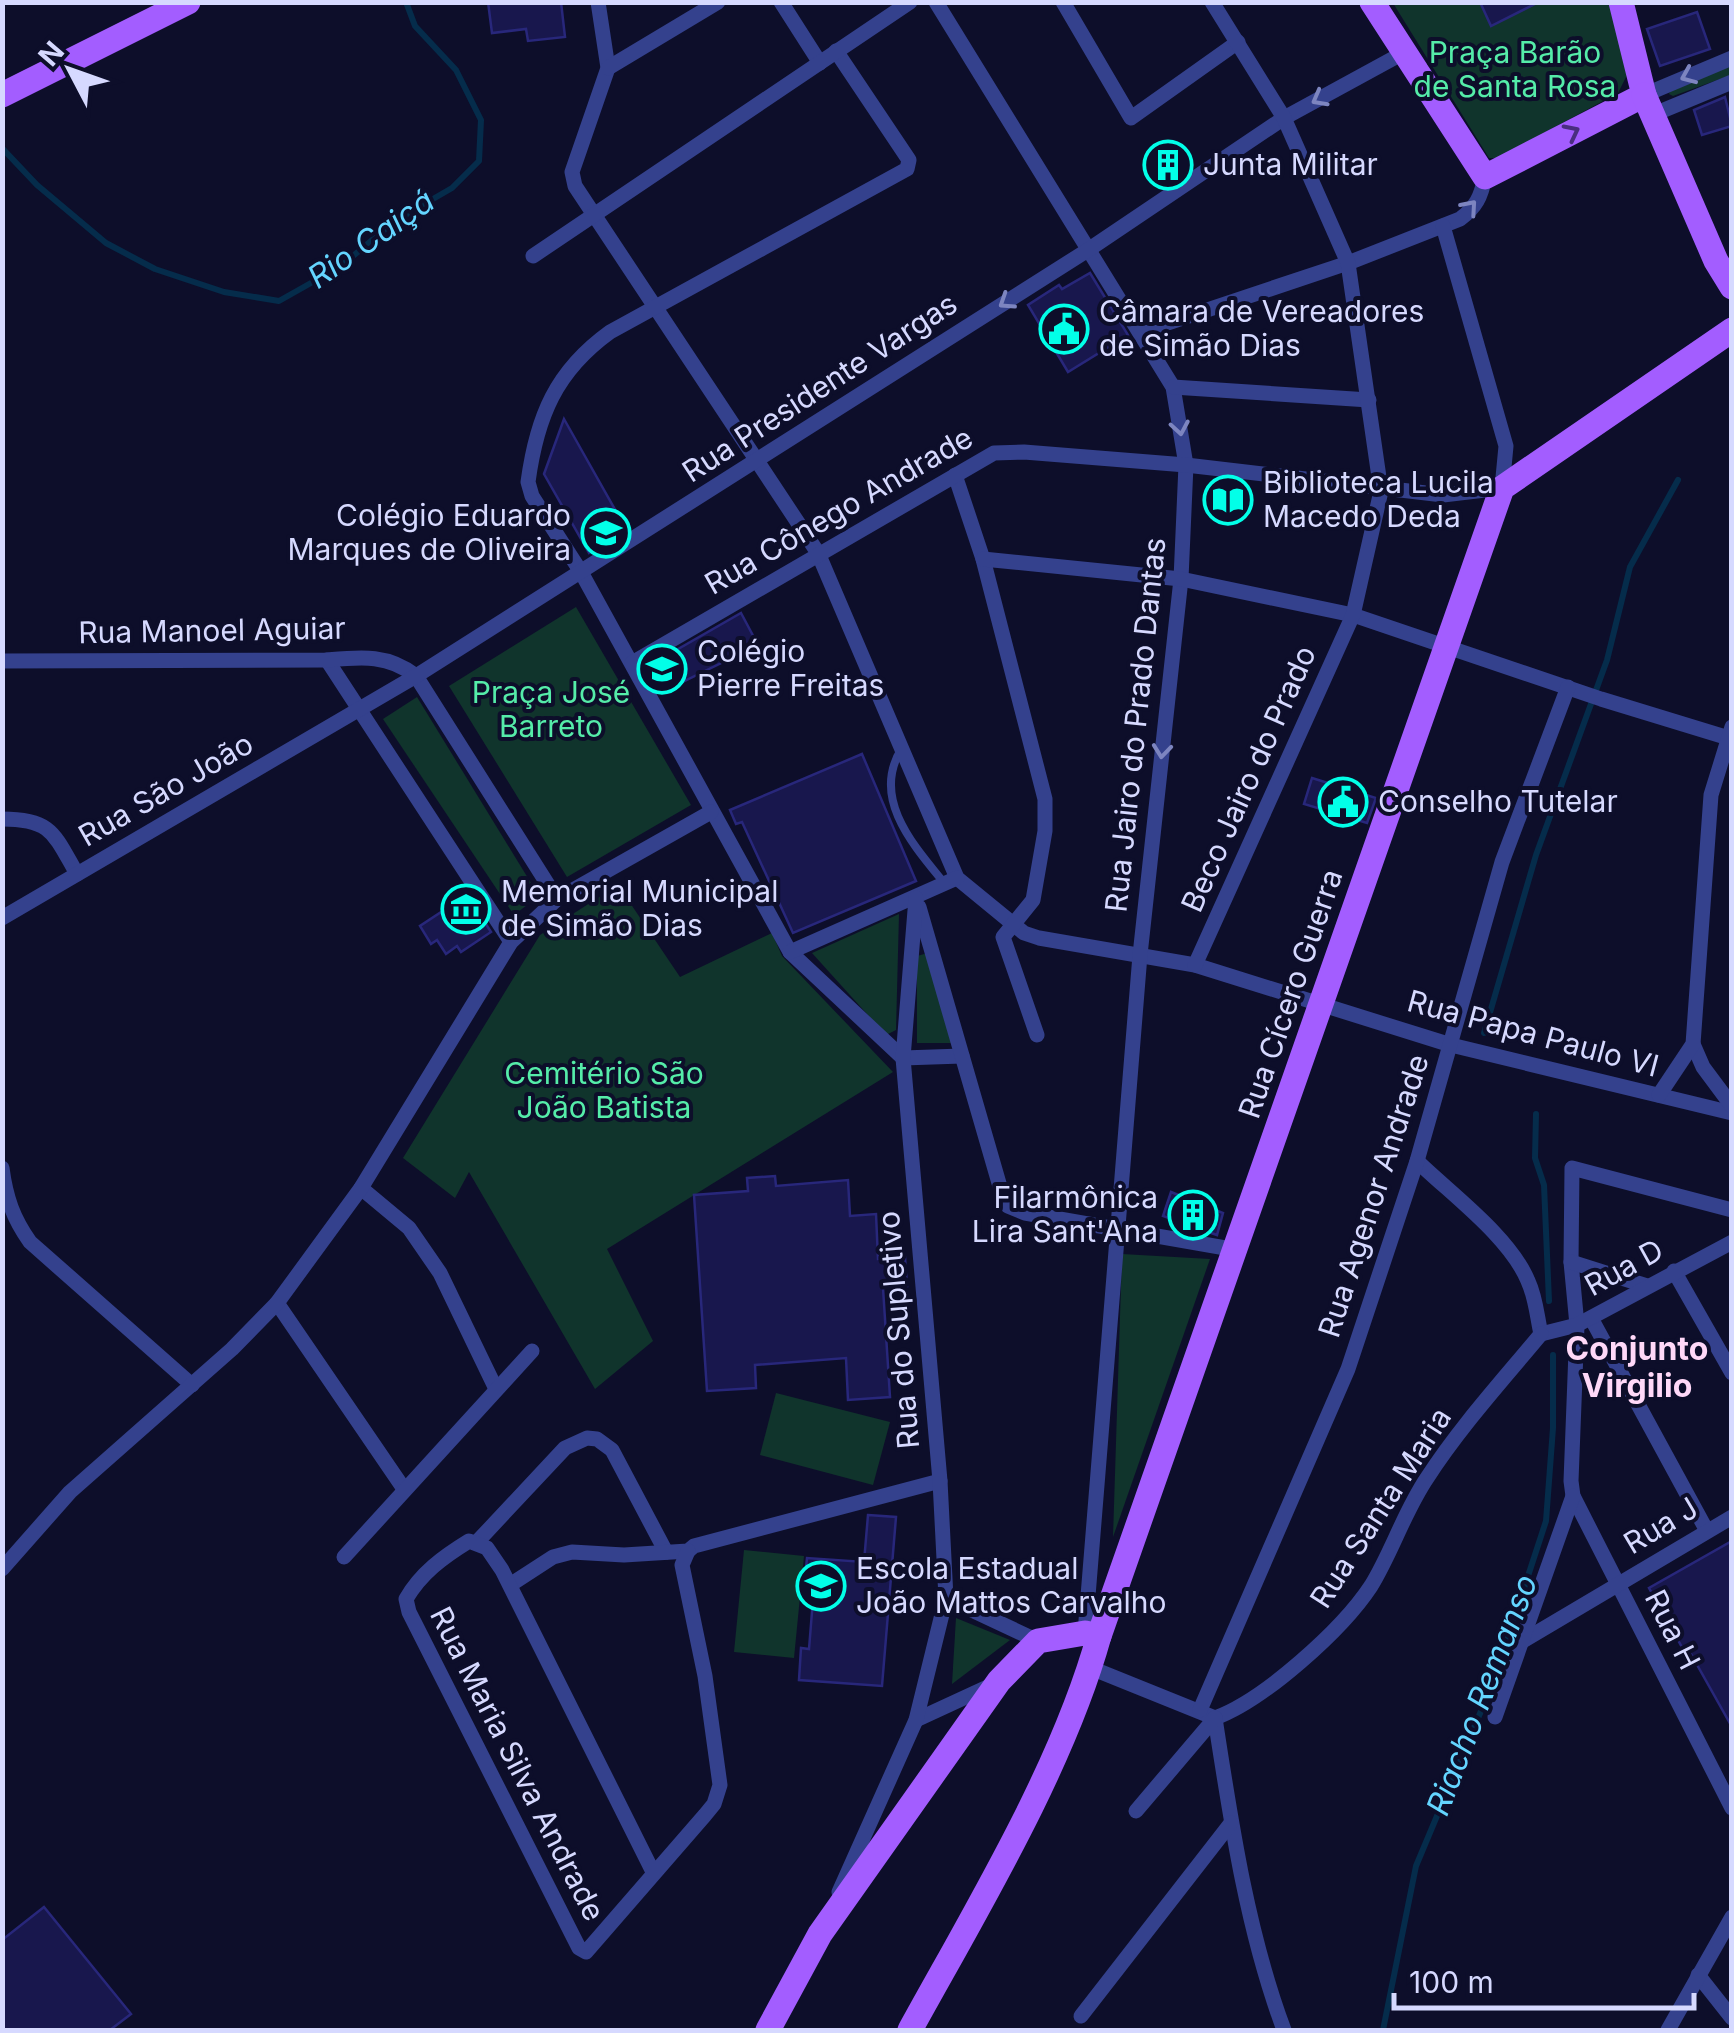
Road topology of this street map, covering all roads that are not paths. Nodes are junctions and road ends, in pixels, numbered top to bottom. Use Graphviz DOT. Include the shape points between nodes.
graph roads {
  1 [pos="188,2"];
  2 [pos="598,2"];
  3 [pos="718,2"];
  4 [pos="781,2"];
  5 [pos="910,2"];
  6 [pos="936,2"];
  7 [pos="1062,2"];
  8 [pos="1212,2"];
  9 [pos="1372,2"];
  10 [pos="1621,2"];
  11 [pos="1238,42"];
  12 [pos="836,52"];
  13 [pos="1405,52"];
  14 [pos="1732,58"];
  15 [pos="820,63"];
  16 [pos="608,68"];
  17 [pos="1732,82"];
  18 [pos="2,94"];
  19 [pos="1648,105"];
  20 [pos="1284,118"];
  21 [pos="1485,177"];
  22 [pos="592,215"];
  23 [pos="1442,226"];
  24 [pos="1088,250"];
  25 [pos="533,256"];
  26 [pos="1348,263"];
  27 [pos="1732,287"];
  28 [pos="654,308"];
  29 [pos="1732,330"];
  30 [pos="1140,332"];
  31 [pos="1173,386"];
  32 [pos="1369,400"];
  33 [pos="758,461"];
  34 [pos="1186,466"];
  35 [pos="956,474"];
  36 [pos="1502,488"];
  37 [pos="1381,491"];
  38 [pos="818,553"];
  39 [pos="983,559"];
  40 [pos="581,572"];
  41 [pos="1181,579"];
  42 [pos="1353,615"];
  43 [pos="1445,645"];
  44 [pos="2,660"];
  45 [pos="327,660"];
  46 [pos="632,663"];
  47 [pos="416,676"];
  48 [pos="1575,690"];
  49 [pos="358,710"];
  50 [pos="1730,734"];
  51 [pos="902,748"];
  52 [pos="711,812"];
  53 [pos="2,819"];
  54 [pos="77,874"];
  55 [pos="951,881"];
  56 [pos="916,898"];
  57 [pos="557,899"];
  58 [pos="2,918"];
  59 [pos="1015,924"];
  60 [pos="511,942"];
  61 [pos="790,952"];
  62 [pos="1140,955"];
  63 [pos="1195,965"];
  64 [pos="1322,1003"];
  65 [pos="1036,1035"];
  66 [pos="1693,1044"];
  67 [pos="1451,1045"];
  68 [pos="962,1056"];
  69 [pos="903,1058"];
  70 [pos="1659,1095"];
  71 [pos="1732,1110"];
  72 [pos="1416,1161"];
  73 [pos="2,1168"];
  74 [pos="360,1188"];
  75 [pos="1732,1210"];
  76 [pos="1120,1231"];
  77 [pos="1732,1242"];
  78 [pos="1237,1250"];
  79 [pos="1571,1262"];
  80 [pos="1674,1272"];
  81 [pos="1647,1286"];
  82 [pos="277,1303"];
  83 [pos="1584,1322"];
  84 [pos="1541,1334"];
  85 [pos="532,1351"];
  86 [pos="1732,1373"];
  87 [pos="192,1385"];
  88 [pos="496,1389"];
  89 [pos="940,1482"];
  90 [pos="404,1489"];
  91 [pos="1573,1496"];
  92 [pos="1732,1517"];
  93 [pos="1706,1530"];
  94 [pos="477,1542"];
  95 [pos="688,1551"];
  96 [pos="666,1552"];
  97 [pos="344,1557"];
  98 [pos="2,1569"];
  99 [pos="1618,1584"];
  100 [pos="510,1585"];
  101 [pos="946,1598"];
  102 [pos="1092,1634"];
  103 [pos="1038,1641"];
  104 [pos="1522,1642"];
  105 [pos="1090,1668"];
  106 [pos="999,1682"];
  107 [pos="1208,1714"];
  108 [pos="1495,1717"];
  109 [pos="916,1720"];
  110 [pos="1732,1808"];
  111 [pos="1136,1811"];
  112 [pos="1232,1823"];
  113 [pos="653,1872"];
  114 [pos="1732,1918"];
  115 [pos="820,1934"];
  116 [pos="1698,1975"];
  117 [pos="1081,2016"];
  118 [pos="1732,2018"];
  119 [pos="768,2030"];
  120 [pos="910,2030"];
  121 [pos="1284,2030"];
  122 [pos="1668,2030"];
  1 -- 18 [label="main road"];
  2 -- 16 [label="street"];
  3 -- 16 [label="street"];
  4 -- 15 [label="street"];
  5 -- 12 [label="street"];
  6 -- 24 [label="street, Rua Jairo do Prado Dantas"];
  7 -- 11 [label="street" via="1130,118"];
  8 -- 11 [label="street"];
  9 -- 13 [label="main road"];
  10 -- 19 [label="main road"];
  11 -- 20 [label="street"];
  12 -- 15 [label="street"];
  12 -- 28 [label="street" via="909,166"];
  13 -- 20 [label="street, Rua Presidente Vargas, one-way"];
  13 -- 21 [label="main road"];
  14 -- 19 [label="street, one-way"];
  15 -- 22 [label="street"];
  16 -- 22 [label="street" via="572,172"];
  17 -- 19 [label="street"];
  21 -- 19 [label="main road, one-way"];
  19 -- 27 [label="main road"];
  20 -- 24 [label="street, Rua Presidente Vargas"];
  20 -- 26 [label="street"];
  23 -- 21 [label="street, one-way" via="1473,210"];
  22 -- 25 [label="street"];
  22 -- 28 [label="street"];
  23 -- 26 [label="street"];
  23 -- 36 [label="street" via="1506,446"];
  24 -- 30 [label="street, Rua Jairo do Prado Dantas"];
  24 -- 33 [label="street, Rua Presidente Vargas, one-way"];
  26 -- 30 [label="street"];
  26 -- 32 [label="street"];
  28 -- 33 [label="street"];
  28 -- 40 [label="street" via="610,332 569,367 533,456 532,496"];
  29 -- 36 [label="main road"];
  30 -- 31 [label="street, Rua Jairo do Prado Dantas"];
  31 -- 32 [label="street"];
  31 -- 34 [label="street, Rua Jairo do Prado Dantas, one-way"];
  32 -- 37 [label="street"];
  33 -- 38 [label="street"];
  33 -- 40 [label="street, Rua Presidente Vargas"];
  34 -- 35 [label="street, Rua Cônego Andrade" via="1006,451"];
  34 -- 37 [label="street, Rua Cônego Andrade"];
  34 -- 41 [label="street, Rua Jairo do Prado Dantas"];
  35 -- 38 [label="street, Rua Cônego Andrade"];
  35 -- 39 [label="street"];
  36 -- 37 [label="street, Rua Cônego Andrade" via="1462,495"];
  36 -- 43 [label="main road, Rua Cícero Guerra"];
  37 -- 42 [label="street, Beco Jairo do Prado"];
  38 -- 46 [label="street, Rua Cônego Andrade"];
  38 -- 51 [label="street"];
  39 -- 41 [label="street"];
  39 -- 59 [label="street" via="1045,798 1033,900"];
  40 -- 46 [label="street"];
  40 -- 47 [label="street"];
  41 -- 42 [label="street"];
  41 -- 62 [label="street, Rua Jairo do Prado Dantas, one-way"];
  42 -- 43 [label="street"];
  42 -- 63 [label="street, Beco Jairo do Prado"];
  43 -- 48 [label="street"];
  43 -- 64 [label="main road, Rua Cícero Guerra"];
  44 -- 45 [label="street, Rua Manoel Aguiar"];
  45 -- 47 [label="street, Rua Manoel Aguiar" via="389,659"];
  45 -- 49 [label="street"];
  46 -- 52 [label="street"];
  47 -- 49 [label="street"];
  47 -- 57 [label="street"];
  48 -- 50 [label="street"];
  48 -- 67 [label="street, Rua Agenor Andrade" via="1502,862"];
  49 -- 54 [label="street, Rua São João"];
  49 -- 60 [label="street"];
  50 -- 66 [label="street" via="1711,796"];
  51 -- 55 [label="street"];
  51 -- 55 [label="lane" via="889,778 894,804 913,844"];
  52 -- 57 [label="street"];
  52 -- 61 [label="street"];
  53 -- 54 [label="street" via="41,824"];
  54 -- 58 [label="street, Rua São João"];
  55 -- 56 [label="street"];
  55 -- 59 [label="street, Rua Papa Paulo VI"];
  56 -- 61 [label="street"];
  56 -- 68 [label="street"];
  56 -- 69 [label="street, Rua do Supletivo"];
  57 -- 60 [label="street"];
  59 -- 62 [label="street, Rua Papa Paulo VI" via="1024,934 1054,942"];
  59 -- 65 [label="street" via="1003,937"];
  60 -- 74 [label="street"];
  61 -- 69 [label="street"];
  62 -- 63 [label="street, Rua Papa Paulo VI"];
  62 -- 76 [label="street, Rua Jairo do Prado Dantas"];
  63 -- 64 [label="street, Rua Papa Paulo VI"];
  64 -- 67 [label="street, Rua Papa Paulo VI"];
  64 -- 78 [label="main road, Rua Cícero Guerra"];
  66 -- 70 [label="street"];
  66 -- 71 [label="street"];
  67 -- 70 [label="street, Rua Papa Paulo VI"];
  67 -- 72 [label="street, Rua Agenor Andrade"];
  68 -- 69 [label="street"];
  68 -- 76 [label="street" via="1008,1206"];
  69 -- 89 [label="street, Rua do Supletivo"];
  70 -- 71 [label="street, Rua Papa Paulo VI"];
  72 -- 84 [label="street" via="1521,1267"];
  72 -- 107 [label="street, Rua Agenor Andrade" via="1348,1369"];
  73 -- 87 [label="street" via="8,1203 30,1242"];
  74 -- 82 [label="street"];
  74 -- 88 [label="street" via="410,1228"];
  75 -- 79 [label="street, Rua J" via="1572,1168"];
  76 -- 78 [label="street"];
  76 -- 102 [label="street, Rua Jairo do Prado Dantas"];
  77 -- 80 [label="street, Rua D"];
  78 -- 102 [label="main road, Rua Cícero Guerra"];
  79 -- 81 [label="street"];
  79 -- 83 [label="street, Rua J"];
  80 -- 81 [label="street, Rua D"];
  80 -- 86 [label="street"];
  81 -- 83 [label="street, Rua D"];
  82 -- 87 [label="street"];
  82 -- 90 [label="street"];
  83 -- 84 [label="street, Rua D"];
  83 -- 91 [label="street, Rua J"];
  83 -- 93 [label="street"];
  84 -- 107 [label="street, Rua Santa Maria" via="1428,1476 1359,1603 1247,1702"];
  85 -- 88 [label="street"];
  87 -- 98 [label="street" via="70,1492"];
  88 -- 90 [label="street"];
  89 -- 95 [label="street"];
  89 -- 101 [label="street, Rua do Supletivo"];
  90 -- 97 [label="street"];
  91 -- 99 [label="street, Rua J"];
  91 -- 104 [label="street"];
  92 -- 93 [label="street, Rua J"];
  93 -- 99 [label="street, Rua J"];
  94 -- 96 [label="street" via="565,1448 588,1438 612,1450"];
  94 -- 100 [label="street" via="488,1548"];
  94 -- 113 [label="street, Rua Maria Silva Andrade" via="442,1558 406,1599 579,1948"];
  95 -- 96 [label="street"];
  95 -- 113 [label="street" via="682,1564 720,1785 714,1804"];
  96 -- 100 [label="street" via="562,1554"];
  99 -- 104 [label="street, Rua J"];
  99 -- 110 [label="street, Rua H"];
  100 -- 113 [label="street"];
  101 -- 103 [label="street"];
  101 -- 109 [label="street, Rua do Supletivo"];
  102 -- 103 [label="main road"];
  102 -- 105 [label="main road, Rua Cícero Guerra"];
  103 -- 106 [label="main road"];
  104 -- 108 [label="street"];
  105 -- 107 [label="street"];
  105 -- 120 [label="main road, Rua Cícero Guerra" via="1041,1783"];
  106 -- 109 [label="street"];
  106 -- 115 [label="main road"];
  107 -- 111 [label="street"];
  107 -- 112 [label="street"];
  109 -- 115 [label="street, Rua do Supletivo"];
  112 -- 117 [label="street"];
  112 -- 121 [label="street"];
  114 -- 116 [label="street"];
  115 -- 119 [label="main road"];
  116 -- 118 [label="street"];
  116 -- 122 [label="street"];
}
